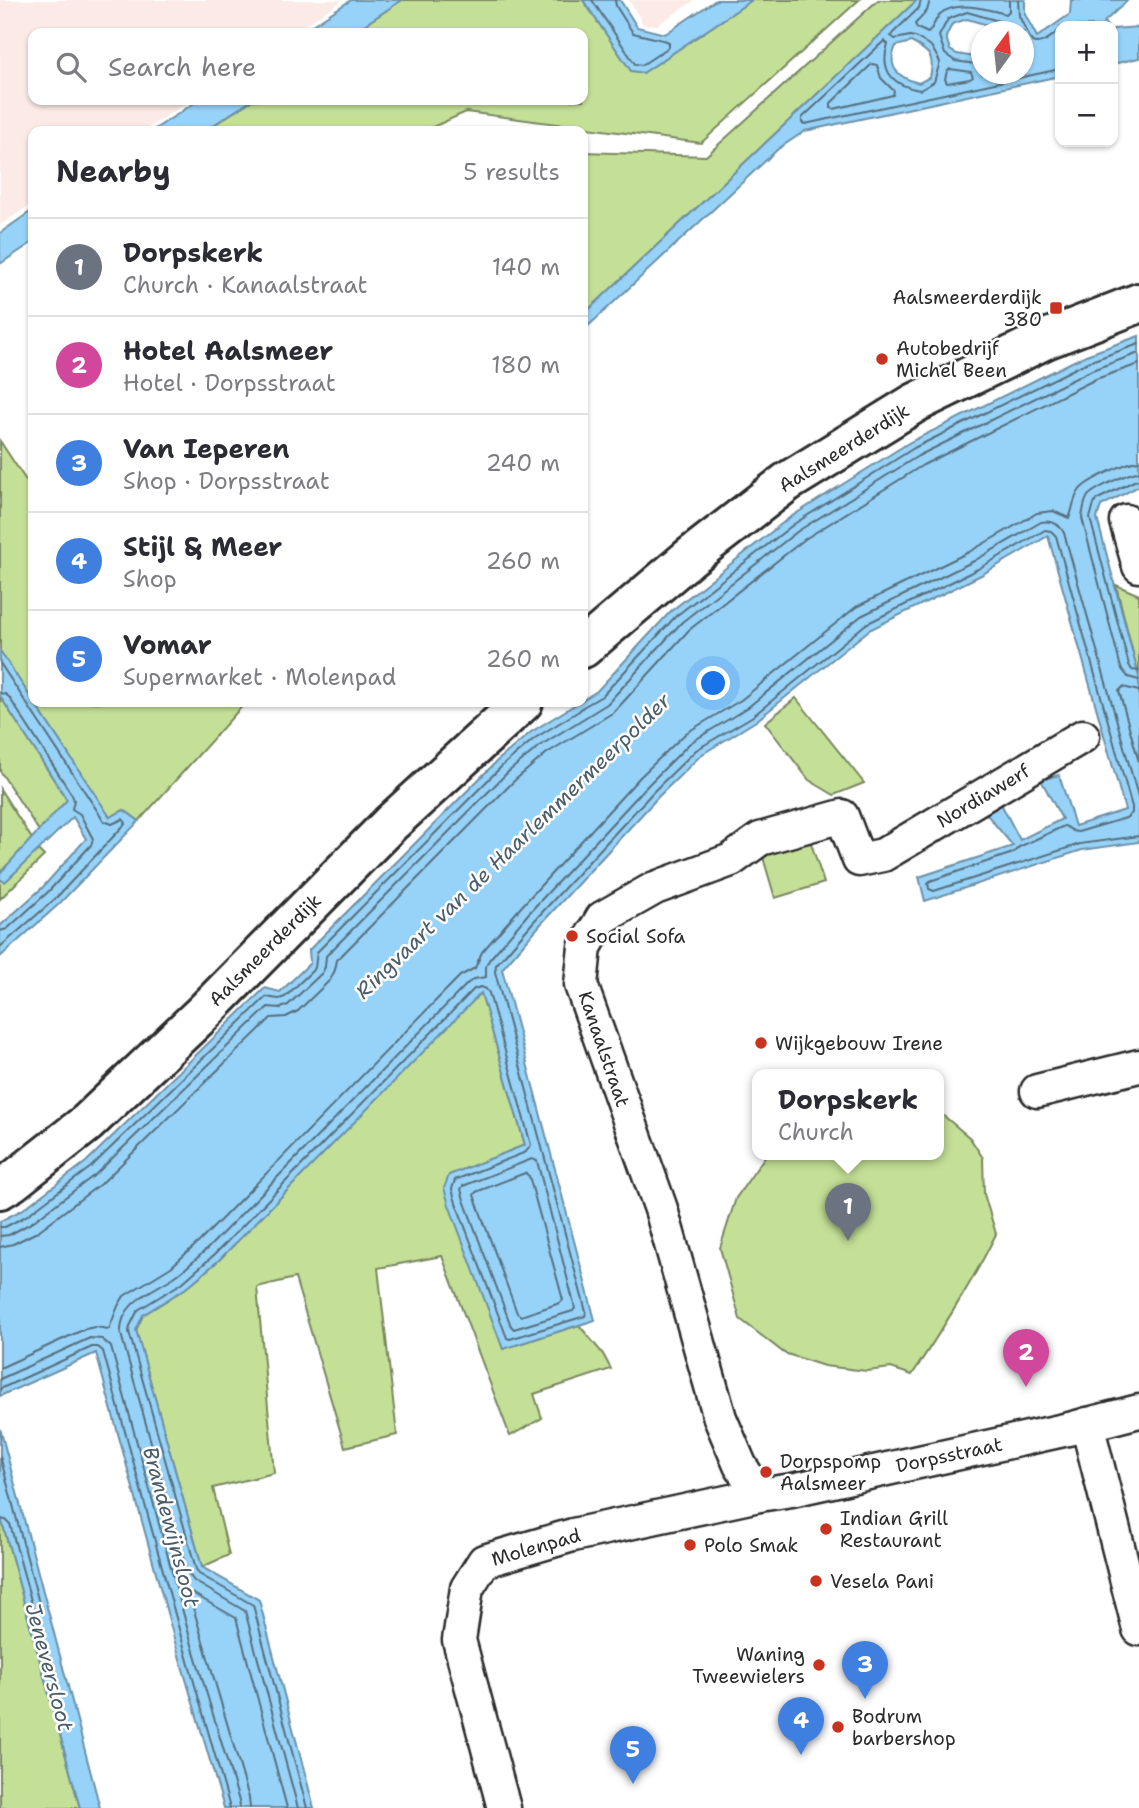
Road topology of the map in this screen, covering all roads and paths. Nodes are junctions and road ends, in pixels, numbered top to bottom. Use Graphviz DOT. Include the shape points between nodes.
graph roads {
  1 [pos="1139,303"];
  2 [pos="1126,521"];
  3 [pos="1139,566"];
  4 [pos="588,644"];
  5 [pos="518,707"];
  6 [pos="1083,736"];
  7 [pos="883,855"];
  8 [pos="1139,1066"];
  9 [pos="1037,1091"];
  10 [pos="0,1189"];
  11 [pos="1139,1411"];
  12 [pos="1087,1424"];
  13 [pos="759,1495"];
  14 [pos="1139,1629"];
  15 [pos="504,1808"];
  1 -- 4 [label="street, Aalsmeerderdijk" via="1046,339 915,403 787,482"];
  2 -- 3 [label="street"];
  5 -- 10 [label="street, Aalsmeerderdijk" via="391,823 88,1123"];
  6 -- 7 [label="street, Nordiawerf"];
  7 -- 13 [label="street, Kanaalstraat" via="859,860 842,816 760,839 731,860 655,888 602,918 585,947 581,985 661,1209 720,1418"];
  8 -- 9 [label="street"];
  11 -- 12 [label="street, Dorpsstraat"];
  12 -- 13 [label="street, Dorpsstraat"];
  12 -- 14 [label="street"];
  13 -- 15 [label="street, Molenpad" via="573,1535 484,1561 467,1588 459,1640"];
}
